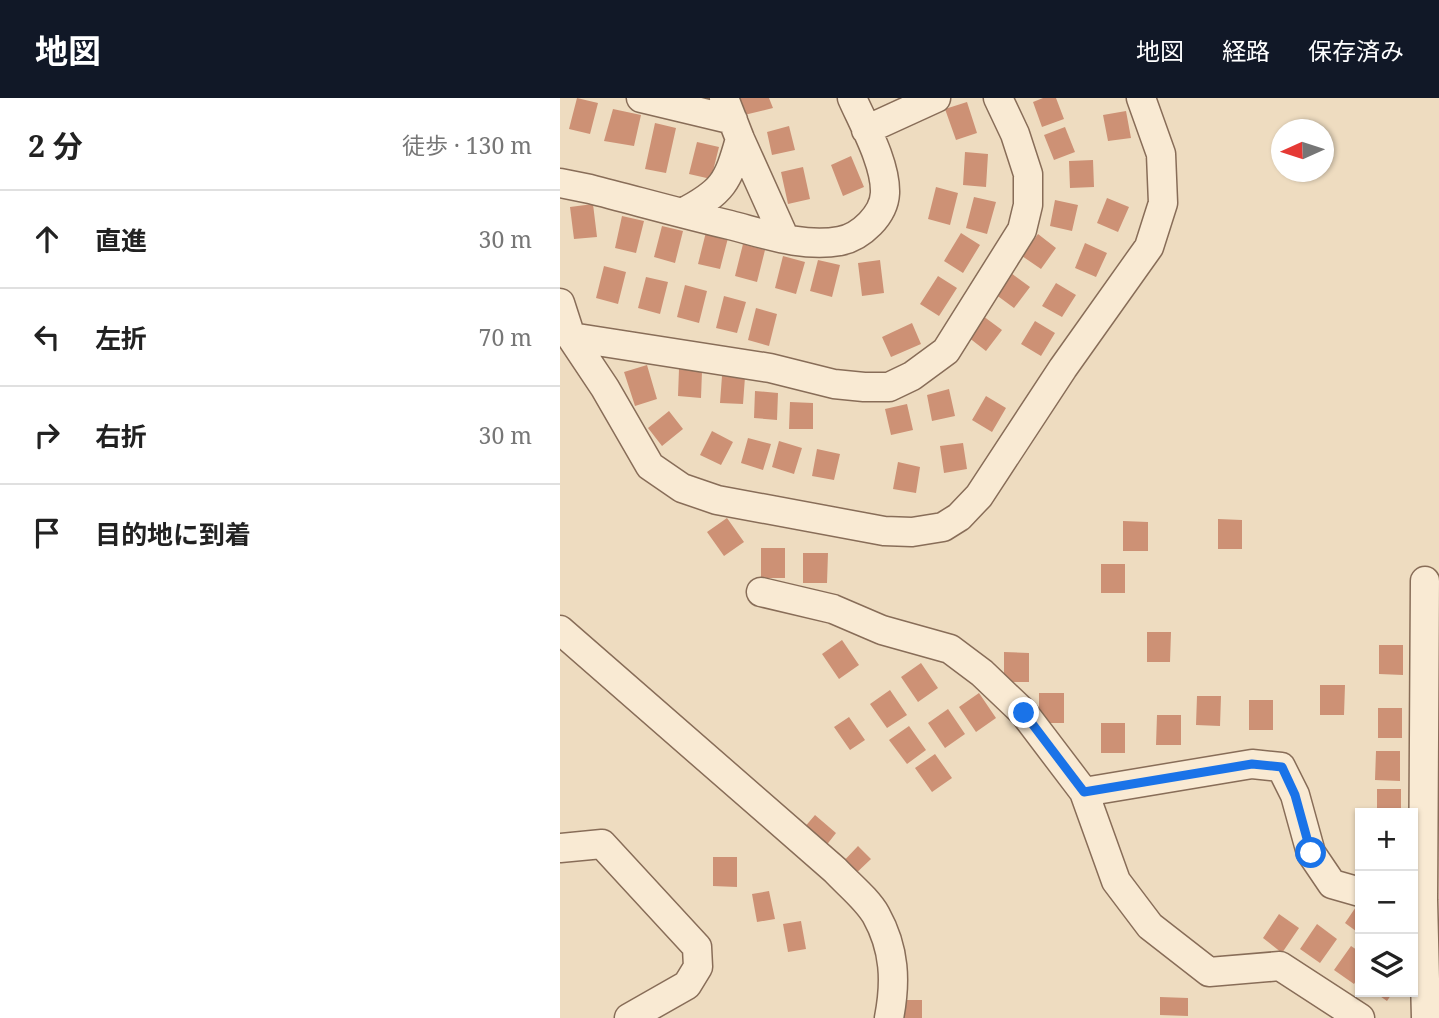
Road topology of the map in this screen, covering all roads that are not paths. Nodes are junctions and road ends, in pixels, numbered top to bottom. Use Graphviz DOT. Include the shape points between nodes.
graph roads {
  1 [pos="641,98"];
  2 [pos="852,98"];
  3 [pos="936,98"];
  4 [pos="998,98"];
  5 [pos="1141,98"];
  6 [pos="732,119"];
  7 [pos="866,130"];
  8 [pos="560,183"];
  9 [pos="682,214"];
  10 [pos="785,239"];
  11 [pos="560,303"];
  12 [pos="571,337"];
  13 [pos="1425,581"];
  14 [pos="761,592"];
  15 [pos="560,629"];
  16 [pos="1084,792"];
  17 [pos="560,848"];
  18 [pos="1355,891"];
  19 [pos="1418,900"];
  20 [pos="629,1018"];
  21 [pos="889,1018"];
  22 [pos="1360,1018"];
  23 [pos="1426,1018"];
  1 -- 6 [label="street"];
  2 -- 7 [label="street"];
  3 -- 7 [label="street"];
  4 -- 12 [label="street" via="1028,174 1022,230 946,351 912,376 889,387 834,384 770,368"];
  5 -- 12 [label="street" via="1161,154 1163,203 1149,247 979,496 943,527 884,531 716,500 682,488 650,466"];
  6 -- 9 [label="street" via="727,180 706,201"];
  6 -- 10 [label="street"];
  7 -- 10 [label="street" via="882,171 885,195 878,215 843,241"];
  8 -- 9 [label="street"];
  9 -- 10 [label="street"];
  11 -- 12 [label="street"];
  13 -- 19 [label="street"];
  14 -- 16 [label="street" via="833,609 882,631 950,649 1024,713"];
  15 -- 21 [label="street" via="835,870 876,914 891,951 895,988"];
  16 -- 18 [label="street" via="1252,764 1282,767 1311,853 1332,884"];
  16 -- 22 [label="street" via="1116,881 1150,926 1209,972 1280,966"];
  17 -- 20 [label="street" via="602,844 697,947 698,967 687,985"];
  19 -- 23 [label="street"];
}
